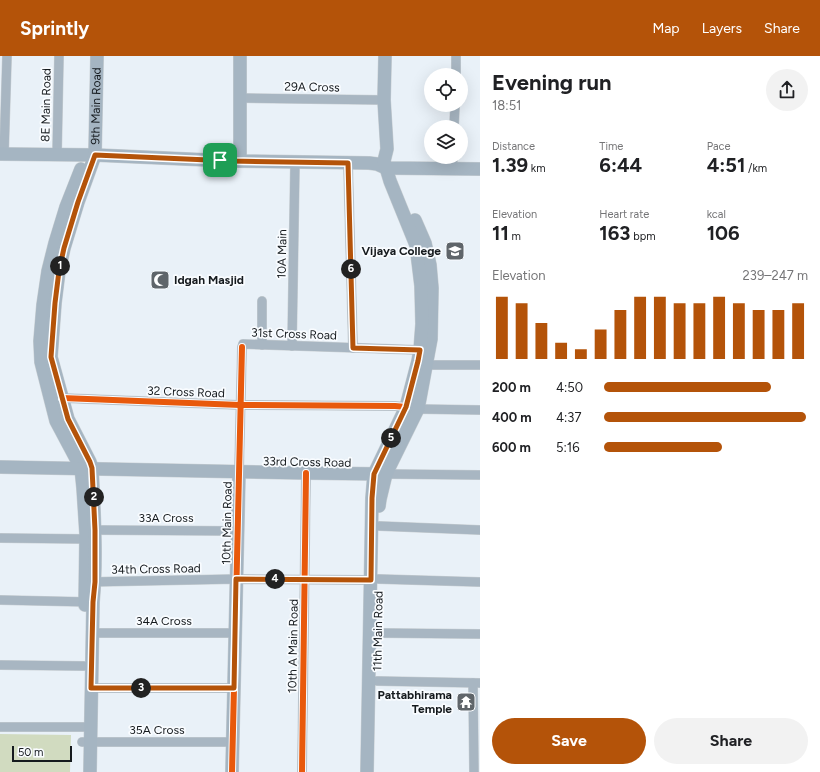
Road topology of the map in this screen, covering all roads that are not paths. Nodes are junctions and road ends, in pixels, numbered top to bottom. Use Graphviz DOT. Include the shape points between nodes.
graph roads {
  1 [pos="8,56"];
  2 [pos="59,56"];
  3 [pos="97,56"];
  4 [pos="240,56"];
  5 [pos="385,56"];
  6 [pos="456,56"];
  7 [pos="456,68"];
  8 [pos="240,98"];
  9 [pos="384,100"];
  10 [pos="2,154"];
  11 [pos="57,155"];
  12 [pos="95,155"];
  13 [pos="468,159"];
  14 [pos="424,160"];
  15 [pos="480,160"];
  16 [pos="240,161"];
  17 [pos="295,162"];
  18 [pos="386,162"];
  19 [pos="348,163"];
  20 [pos="480,169"];
  21 [pos="262,301"];
  22 [pos="262,345"];
  23 [pos="292,346"];
  24 [pos="242,347"];
  25 [pos="353,348"];
  26 [pos="420,350"];
  27 [pos="426,365"];
  28 [pos="480,365"];
  29 [pos="62,398"];
  30 [pos="240,405"];
  31 [pos="412,408"];
  32 [pos="480,410"];
  33 [pos="0,467"];
  34 [pos="86,468"];
  35 [pos="239,472"];
  36 [pos="306,473"];
  37 [pos="380,474"];
  38 [pos="480,475"];
  39 [pos="379,526"];
  40 [pos="480,530"];
  41 [pos="238,531"];
  42 [pos="90,534"];
  43 [pos="0,538"];
  44 [pos="236,579"];
  45 [pos="305,579"];
  46 [pos="375,579"];
  47 [pos="90,582"];
  48 [pos="480,582"];
  49 [pos="0,600"];
  50 [pos="89,602"];
  51 [pos="92,633"];
  52 [pos="235,633"];
  53 [pos="378,633"];
  54 [pos="480,634"];
  55 [pos="0,665"];
  56 [pos="84,666"];
  57 [pos="377,681"];
  58 [pos="476,683"];
  59 [pos="91,688"];
  60 [pos="234,688"];
  61 [pos="0,727"];
  62 [pos="86,727"];
  63 [pos="86,742"];
  64 [pos="233,742"];
  65 [pos="82,772"];
  66 [pos="90,772"];
  67 [pos="232,772"];
  68 [pos="302,772"];
  69 [pos="367,772"];
  70 [pos="375,772"];
  71 [pos="474,772"];
  1 -- 10 [label="street"];
  2 -- 11 [label="street, 8E Main Road"];
  3 -- 12 [label="main road, 9th Main Road"];
  4 -- 8 [label="main road"];
  5 -- 9 [label="main road, 11th Main Road"];
  6 -- 7 [label="street"];
  8 -- 9 [label="street, 29A Cross"];
  8 -- 16 [label="main road"];
  9 -- 18 [label="main road, 11th Main Road"];
  10 -- 11 [label="main road"];
  11 -- 12 [label="main road"];
  12 -- 16 [label="main road"];
  12 -- 29 [label="main road, 9th Main Road" via="78,202 59,271 51,357"];
  12 -- 34 [label="main road, 9th Main Road" via="82,165 55,243 48,271 40,341 41,362 56,421"];
  13 -- 15 [label="main road"];
  14 -- 18 [label="main road"];
  16 -- 17 [label="main road"];
  17 -- 19 [label="main road"];
  17 -- 23 [label="street, 10A Main"];
  18 -- 19 [label="main road"];
  18 -- 20 [label="main road"];
  18 -- 26 [label="main road, 11th Main Road" via="390,182 416,245 422,305"];
  18 -- 27 [label="main road, 11th Main Road" via="425,243 430,265 432,325"];
  19 -- 25 [label="street"];
  21 -- 22 [label="street"];
  22 -- 23 [label="street, 31st Cross Road"];
  22 -- 24 [label="street, 31st Cross Road" via="244,344"];
  23 -- 25 [label="street, 31st Cross Road"];
  24 -- 30 [label="street, 10th Main Road"];
  25 -- 26 [label="street, 31st Cross Road"];
  26 -- 31 [label="main road, 11th Main Road"];
  27 -- 28 [label="street"];
  27 -- 31 [label="main road, 11th Main Road"];
  29 -- 30 [label="street, 32 Cross Road"];
  29 -- 34 [label="main road, 9th Main Road" via="68,419 90,462"];
  30 -- 31 [label="street, 32 Cross Road"];
  30 -- 35 [label="street, 10th Main Road"];
  31 -- 32 [label="street, 32 Cross Road"];
  31 -- 37 [label="main road, 11th Main Road"];
  33 -- 34 [label="main road, 33rd Cross Road"];
  34 -- 35 [label="main road, 33rd Cross Road"];
  34 -- 42 [label="main road, 9th Main Road"];
  35 -- 36 [label="main road, 33rd Cross Road"];
  35 -- 41 [label="main road, 10th Main Road"];
  36 -- 37 [label="main road, 33rd Cross Road"];
  36 -- 45 [label="street, 10th A Main Road"];
  37 -- 38 [label="street, 33rd Cross Road"];
  37 -- 39 [label="main road, 11th Main Road"];
  37 -- 46 [label="main road, 11th Main Road" via="372,498"];
  39 -- 40 [label="street"];
  39 -- 46 [label="main road, 11th Main Road"];
  41 -- 42 [label="street, 33A Cross"];
  41 -- 44 [label="main road, 10th Main Road"];
  42 -- 43 [label="street, 33A Cross"];
  42 -- 47 [label="main road, 9th Main Road"];
  44 -- 45 [label="street, 34th Cross Road"];
  44 -- 47 [label="street, 34th Cross Road"];
  44 -- 52 [label="main road, 10th Main Road"];
  45 -- 46 [label="street, 34th Cross Road"];
  45 -- 68 [label="street, 10th A Main Road"];
  46 -- 48 [label="street"];
  46 -- 53 [label="main road, 11th Main Road"];
  46 -- 69 [label="main road, 11th Main Road"];
  47 -- 50 [label="main road, 9th Main Road"];
  49 -- 50 [label="street"];
  50 -- 51 [label="main road, 9th Main Road"];
  50 -- 56 [label="main road, 9th Main Road"];
  51 -- 52 [label="street, 34A Cross"];
  51 -- 59 [label="main road, 9th Main Road"];
  52 -- 60 [label="main road, 10th Main Road"];
  53 -- 54 [label="street"];
  53 -- 57 [label="main road, 11th Main Road"];
  55 -- 56 [label="street"];
  56 -- 62 [label="main road, 9th Main Road"];
  57 -- 58 [label="street"];
  57 -- 70 [label="main road, 11th Main Road"];
  58 -- 71 [label="street"];
  59 -- 60 [label="street"];
  59 -- 62 [label="main road, 9th Main Road"];
  60 -- 64 [label="main road, 10th Main Road"];
  61 -- 62 [label="street"];
  62 -- 63 [label="main road, 9th Main Road"];
  63 -- 64 [label="street, 35A Cross"];
  63 -- 65 [label="main road, 9th Main Road"];
  63 -- 66 [label="main road, 9th Main Road"];
  64 -- 67 [label="main road, 10th Main Road"];
}
